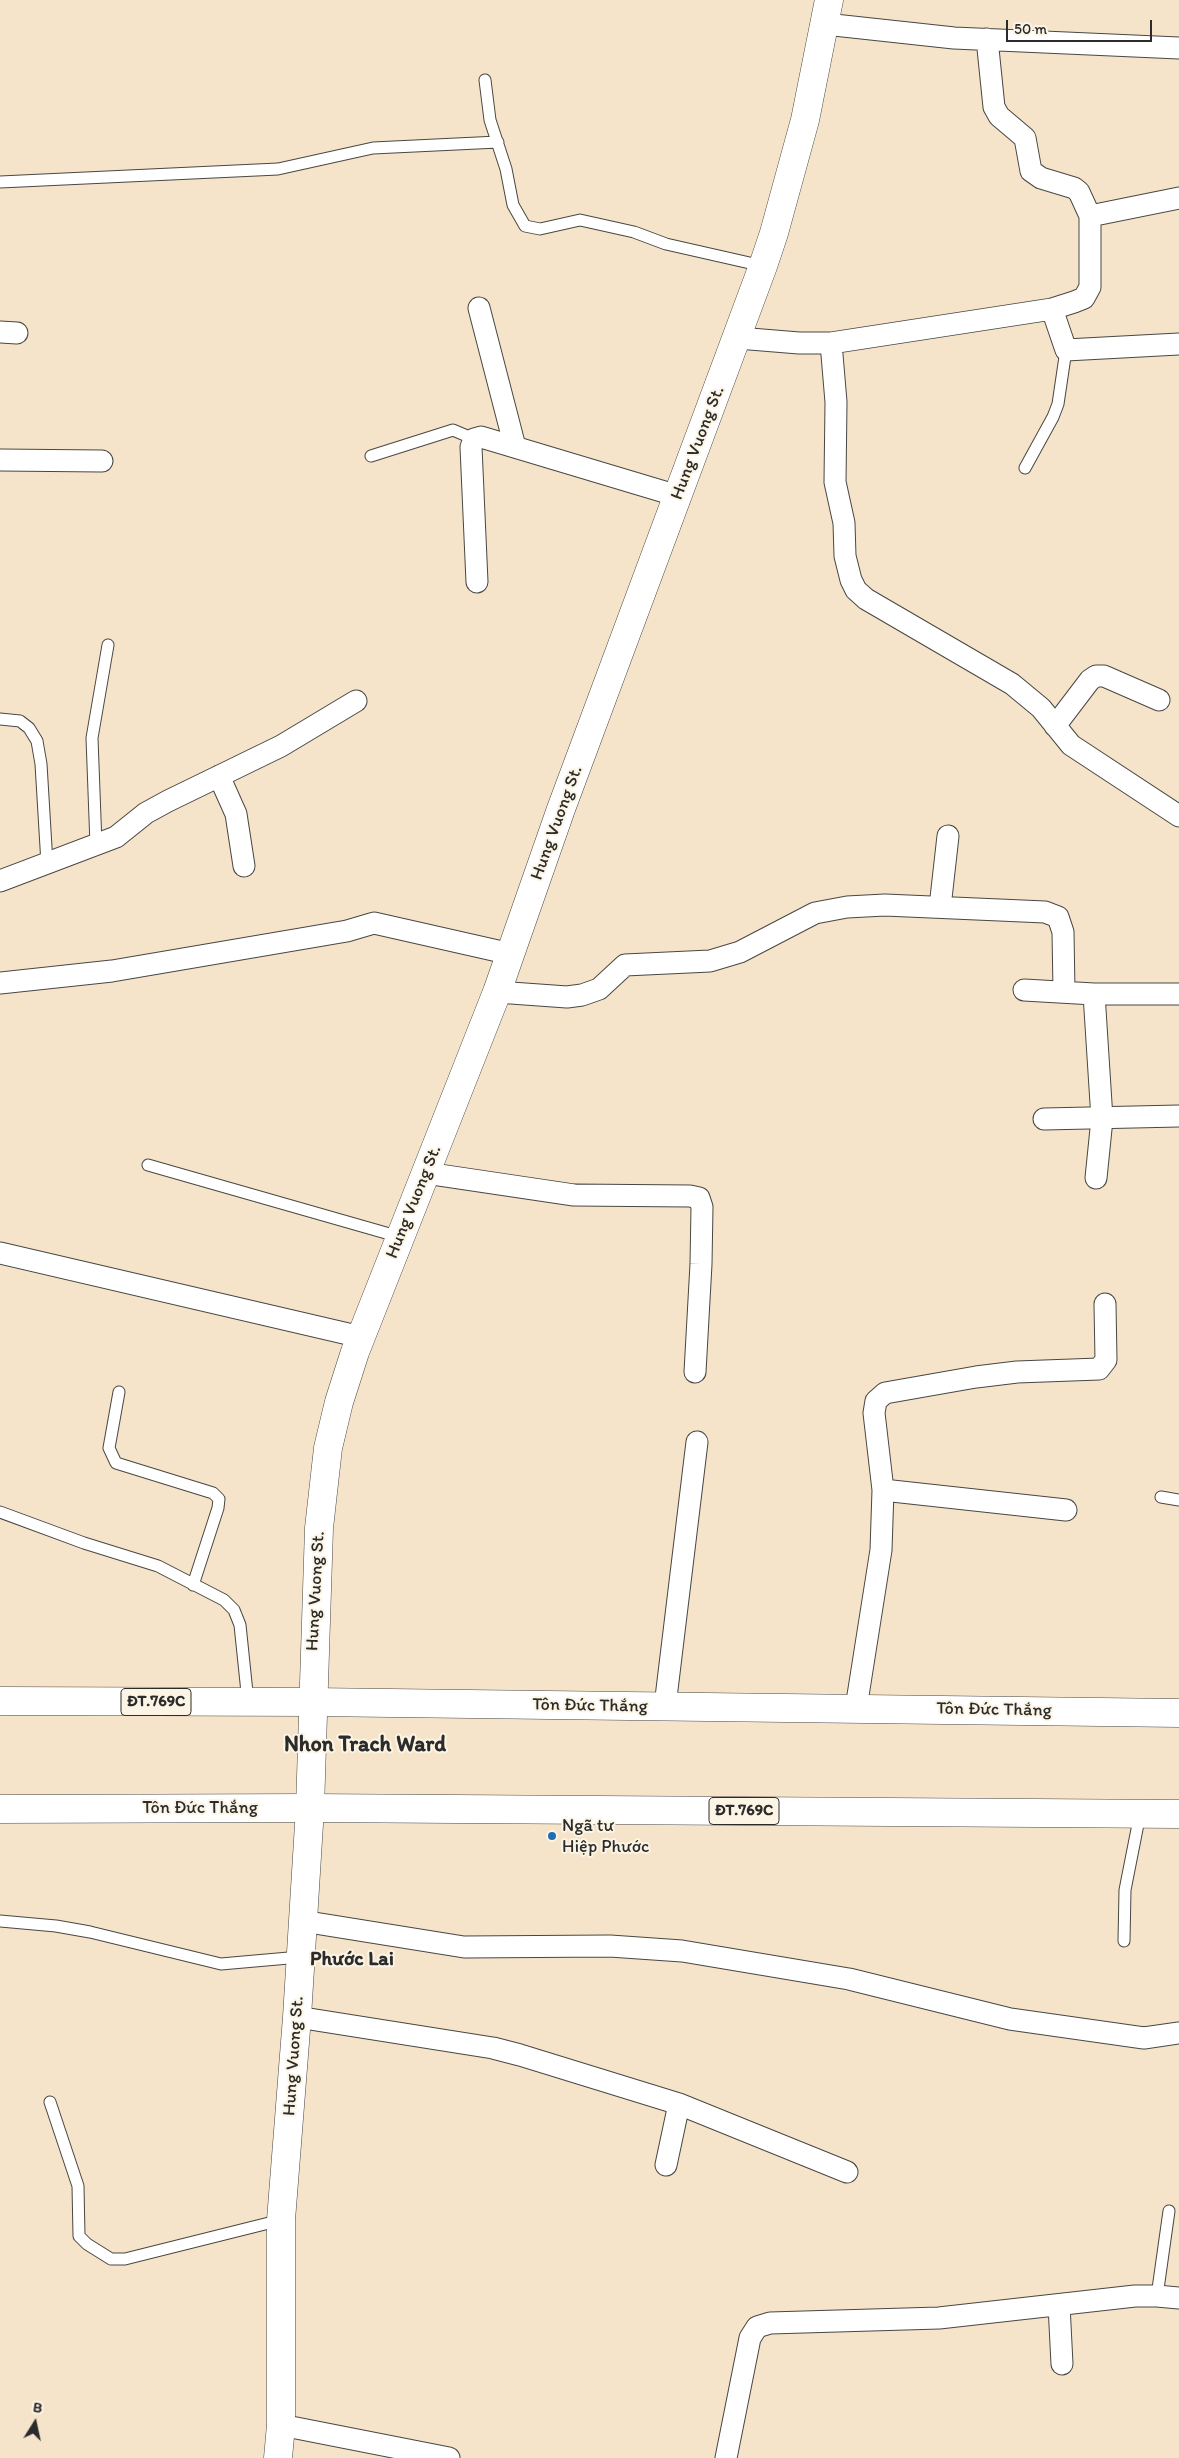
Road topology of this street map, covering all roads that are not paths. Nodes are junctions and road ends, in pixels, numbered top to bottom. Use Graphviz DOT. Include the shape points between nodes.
graph roads {
  1 [pos="827,12"];
  2 [pos="987,39"];
  3 [pos="1179,48"];
  4 [pos="486,80"];
  5 [pos="498,142"];
  6 [pos="0,182"];
  7 [pos="1179,198"];
  8 [pos="1090,216"];
  9 [pos="763,266"];
  10 [pos="479,308"];
  11 [pos="1052,308"];
  12 [pos="738,338"];
  13 [pos="830,343"];
  14 [pos="1179,344"];
  15 [pos="1066,350"];
  16 [pos="474,439"];
  17 [pos="515,447"];
  18 [pos="372,456"];
  19 [pos="0,460"];
  20 [pos="102,461"];
  21 [pos="1025,468"];
  22 [pos="678,496"];
  23 [pos="477,582"];
  24 [pos="108,645"];
  25 [pos="1159,700"];
  26 [pos="356,701"];
  27 [pos="0,719"];
  28 [pos="1055,726"];
  29 [pos="219,776"];
  30 [pos="1179,816"];
  31 [pos="948,836"];
  32 [pos="96,845"];
  33 [pos="47,864"];
  34 [pos="244,866"];
  35 [pos="0,881"];
  36 [pos="940,907"];
  37 [pos="511,954"];
  38 [pos="0,983"];
  39 [pos="1024,990"];
  40 [pos="1064,991"];
  41 [pos="497,992"];
  42 [pos="1094,994"];
  43 [pos="1179,994"];
  44 [pos="1179,1116"];
  45 [pos="1044,1119"];
  46 [pos="1102,1119"];
  47 [pos="148,1165"];
  48 [pos="426,1173"];
  49 [pos="1096,1178"];
  50 [pos="400,1237"];
  51 [pos="0,1253"];
  52 [pos="1106,1304"];
  53 [pos="361,1337"];
  54 [pos="696,1372"];
  55 [pos="119,1392"];
  56 [pos="697,1442"];
  57 [pos="884,1490"];
  58 [pos="1161,1497"];
  59 [pos="1179,1500"];
  60 [pos="1066,1510"];
  61 [pos="0,1512"];
  62 [pos="193,1585"];
  63 [pos="0,1701"];
  64 [pos="248,1702"];
  65 [pos="312,1702"];
  66 [pos="665,1706"];
  67 [pos="856,1708"];
  68 [pos="1179,1713"];
  69 [pos="310,1808"];
  70 [pos="0,1809"];
  71 [pos="1140,1814"];
  72 [pos="1179,1814"];
  73 [pos="0,1921"];
  74 [pos="302,1921"];
  75 [pos="1124,1941"];
  76 [pos="300,1957"];
  77 [pos="297,2017"];
  78 [pos="1179,2033"];
  79 [pos="50,2102"];
  80 [pos="679,2104"];
  81 [pos="666,2165"];
  82 [pos="847,2172"];
  83 [pos="1169,2210"];
  84 [pos="281,2220"];
  85 [pos="1157,2296"];
  86 [pos="1179,2298"];
  87 [pos="1059,2305"];
  88 [pos="1062,2364"];
  89 [pos="281,2424"];
  90 [pos="278,2458"];
  91 [pos="449,2458"];
  92 [pos="726,2458"];
  1 -- 2 [label="street"];
  1 -- 9 [label="street, Hung Vuong St." via="805,120"];
  2 -- 3 [label="street"];
  2 -- 8 [label="street" via="994,107 999,116 1025,138 1031,171 1041,178 1074,188"];
  4 -- 5 [label="lane" via="490,120"];
  5 -- 6 [label="lane" via="373,148 278,169"];
  5 -- 9 [label="lane" via="513,205 525,226 540,229 580,220"];
  7 -- 8 [label="street"];
  8 -- 11 [label="street" via="1090,287 1084,298"];
  9 -- 12 [label="street, Hung Vuong St."];
  10 -- 17 [label="street"];
  11 -- 13 [label="street"];
  11 -- 15 [label="street"];
  12 -- 13 [label="street"];
  12 -- 22 [label="street, Hung Vuong St."];
  13 -- 28 [label="street" via="836,402 835,482 844,523 845,556 856,590 866,599 1012,684 1041,708"];
  14 -- 15 [label="street"];
  15 -- 21 [label="lane" via="1054,417"];
  16 -- 17 [label="street" via="481,437"];
  16 -- 18 [label="lane" via="453,430"];
  16 -- 23 [label="street" via="471,447"];
  17 -- 22 [label="street"];
  19 -- 20 [label="street"];
  22 -- 37 [label="street, Hung Vuong St." via="561,808"];
  24 -- 32 [label="lane" via="92,738"];
  25 -- 28 [label="street" via="1104,676 1096,676"];
  26 -- 29 [label="street" via="281,746"];
  27 -- 33 [label="lane" via="20,721 37,741"];
  28 -- 30 [label="street" via="1071,745"];
  29 -- 32 [label="street" via="153,809 116,837"];
  29 -- 34 [label="street" via="236,814"];
  31 -- 36 [label="street"];
  32 -- 33 [label="street"];
  33 -- 35 [label="street"];
  36 -- 40 [label="street" via="1045,912 1058,917 1063,932"];
  36 -- 41 [label="street" via="857,906 815,913 740,952 710,961 625,966 599,989 582,995 567,997"];
  37 -- 38 [label="street" via="374,923 347,931 112,971"];
  37 -- 41 [label="street, Hung Vuong St."];
  39 -- 40 [label="street"];
  40 -- 42 [label="street"];
  41 -- 48 [label="street, Hung Vuong St."];
  42 -- 43 [label="street"];
  42 -- 46 [label="street"];
  44 -- 46 [label="street"];
  45 -- 46 [label="street"];
  46 -- 49 [label="street"];
  47 -- 50 [label="lane"];
  48 -- 50 [label="street, Hung Vuong St."];
  48 -- 54 [label="street" via="574,1195 699,1198 702,1207"];
  50 -- 53 [label="street, Hung Vuong St."];
  51 -- 53 [label="street"];
  52 -- 57 [label="street" via="1106,1360 1098,1369 984,1376 885,1393 876,1401 874,1413"];
  53 -- 65 [label="street, Hung Vuong St." via="338,1402 328,1448 319,1528"];
  55 -- 62 [label="lane" via="109,1448 116,1463 213,1493 218,1499 218,1508"];
  56 -- 66 [label="street"];
  57 -- 60 [label="street"];
  57 -- 67 [label="street" via="879,1575"];
  58 -- 59 [label="lane"];
  61 -- 62 [label="lane" via="158,1566"];
  62 -- 64 [label="lane" via="224,1600 234,1610 240,1625"];
  63 -- 64 [label="street, Tôn Đức Thắng / ĐT.769C"];
  64 -- 65 [label="street, Tôn Đức Thắng / ĐT.769C"];
  65 -- 66 [label="street, Tôn Đức Thắng / ĐT.769C"];
  65 -- 69 [label="street, Hung Vuong St."];
  66 -- 67 [label="street, Tôn Đức Thắng / ĐT.769C"];
  67 -- 68 [label="street, Tôn Đức Thắng / ĐT.769C"];
  69 -- 70 [label="street, Tôn Đức Thắng / ĐT.769C"];
  69 -- 71 [label="street, Tôn Đức Thắng / ĐT.769C"];
  69 -- 74 [label="street, Hung Vuong St."];
  71 -- 72 [label="street, Tôn Đức Thắng / ĐT.769C"];
  71 -- 75 [label="lane" via="1125,1890"];
  73 -- 76 [label="lane" via="90,1932 221,1964"];
  74 -- 76 [label="street, Hung Vuong St."];
  74 -- 78 [label="street" via="464,1947 610,1946 682,1951 849,1979 1010,2019 1144,2038"];
  76 -- 77 [label="street, Hung Vuong St."];
  77 -- 80 [label="street" via="493,2048"];
  77 -- 84 [label="street, Hung Vuong St."];
  79 -- 84 [label="lane" via="78,2186 79,2236 111,2259 125,2260"];
  80 -- 81 [label="street"];
  80 -- 82 [label="street"];
  83 -- 85 [label="lane"];
  84 -- 89 [label="street, Hung Vuong St."];
  85 -- 86 [label="street"];
  85 -- 87 [label="street"];
  87 -- 88 [label="street"];
  87 -- 92 [label="street" via="939,2318 757,2326 750,2338"];
  89 -- 90 [label="street, Hung Vuong St."];
  89 -- 91 [label="street"];
}
